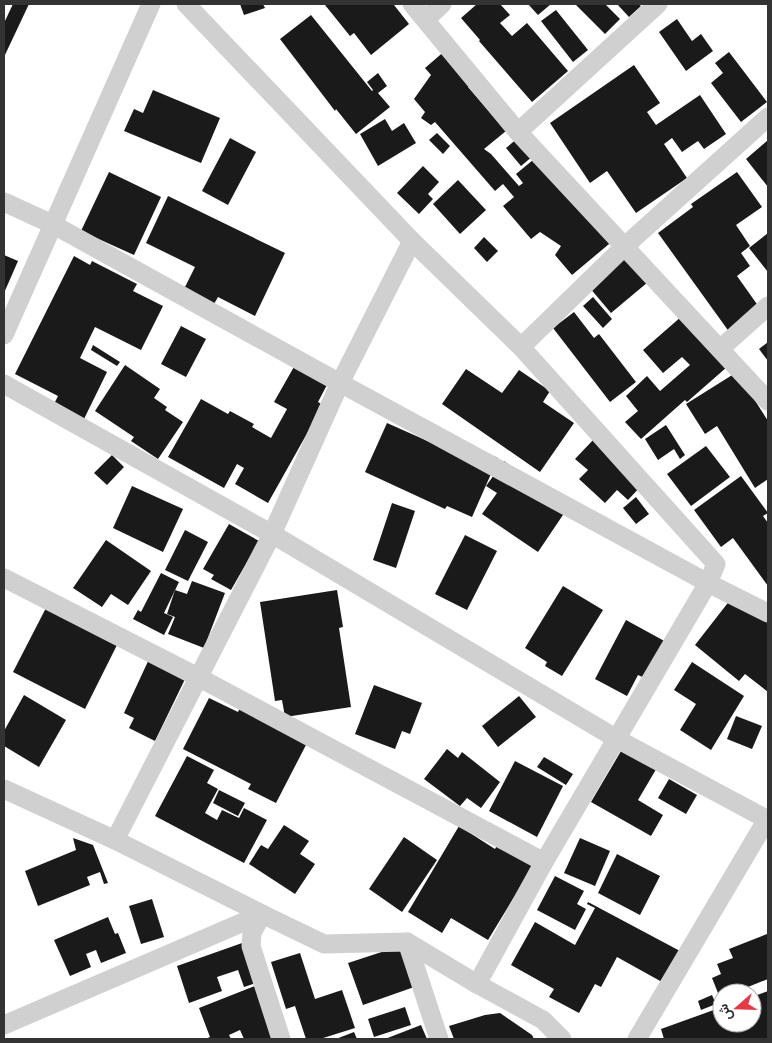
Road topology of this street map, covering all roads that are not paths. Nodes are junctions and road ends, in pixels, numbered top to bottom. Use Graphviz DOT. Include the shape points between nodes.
graph roads {
  1 [pos="151,4"];
  2 [pos="186,4"];
  3 [pos="412,4"];
  4 [pos="442,4"];
  5 [pos="658,4"];
  6 [pos="426,19"];
  7 [pos="768,117"];
  8 [pos="518,132"];
  9 [pos="4,202"];
  10 [pos="52,224"];
  11 [pos="412,241"];
  12 [pos="625,246"];
  13 [pos="768,306"];
  14 [pos="4,335"];
  15 [pos="521,346"];
  16 [pos="720,349"];
  17 [pos="340,383"];
  18 [pos="4,384"];
  19 [pos="768,401"];
  20 [pos="272,534"];
  21 [pos="4,578"];
  22 [pos="708,583"];
  23 [pos="768,613"];
  24 [pos="198,676"];
  25 [pos="617,739"];
  26 [pos="4,789"];
  27 [pos="768,820"];
  28 [pos="115,840"];
  29 [pos="544,862"];
  30 [pos="262,914"];
  31 [pos="408,942"];
  32 [pos="477,984"];
  33 [pos="543,1020"];
  34 [pos="4,1025"];
  35 [pos="281,1039"];
  36 [pos="439,1039"];
  37 [pos="550,1039"];
  38 [pos="562,1039"];
  39 [pos="637,1039"];
  1 -- 10 [label="street"];
  2 -- 11 [label="street"];
  3 -- 6 [label="street"];
  4 -- 6 [label="street"];
  5 -- 8 [label="street"];
  6 -- 8 [label="street"];
  7 -- 12 [label="street"];
  8 -- 12 [label="street"];
  9 -- 10 [label="street"];
  10 -- 14 [label="street"];
  10 -- 17 [label="street"];
  11 -- 15 [label="street"];
  11 -- 17 [label="street"];
  12 -- 15 [label="street"];
  12 -- 16 [label="street"];
  13 -- 16 [label="street"];
  15 -- 22 [label="street" via="716,564"];
  16 -- 19 [label="street"];
  17 -- 20 [label="street"];
  17 -- 22 [label="street"];
  18 -- 20 [label="street"];
  20 -- 24 [label="street"];
  20 -- 25 [label="street"];
  21 -- 24 [label="street"];
  22 -- 23 [label="street"];
  22 -- 25 [label="street"];
  24 -- 28 [label="street"];
  24 -- 29 [label="street"];
  25 -- 27 [label="street"];
  25 -- 29 [label="street"];
  26 -- 28 [label="street"];
  27 -- 39 [label="street"];
  28 -- 30 [label="street"];
  29 -- 32 [label="street"];
  30 -- 31 [label="street" via="324,944"];
  30 -- 34 [label="street"];
  30 -- 35 [label="street" via="252,933 251,946"];
  31 -- 32 [label="street"];
  31 -- 36 [label="street"];
  32 -- 33 [label="street"];
  33 -- 37 [label="street"];
  33 -- 38 [label="street"];
}
